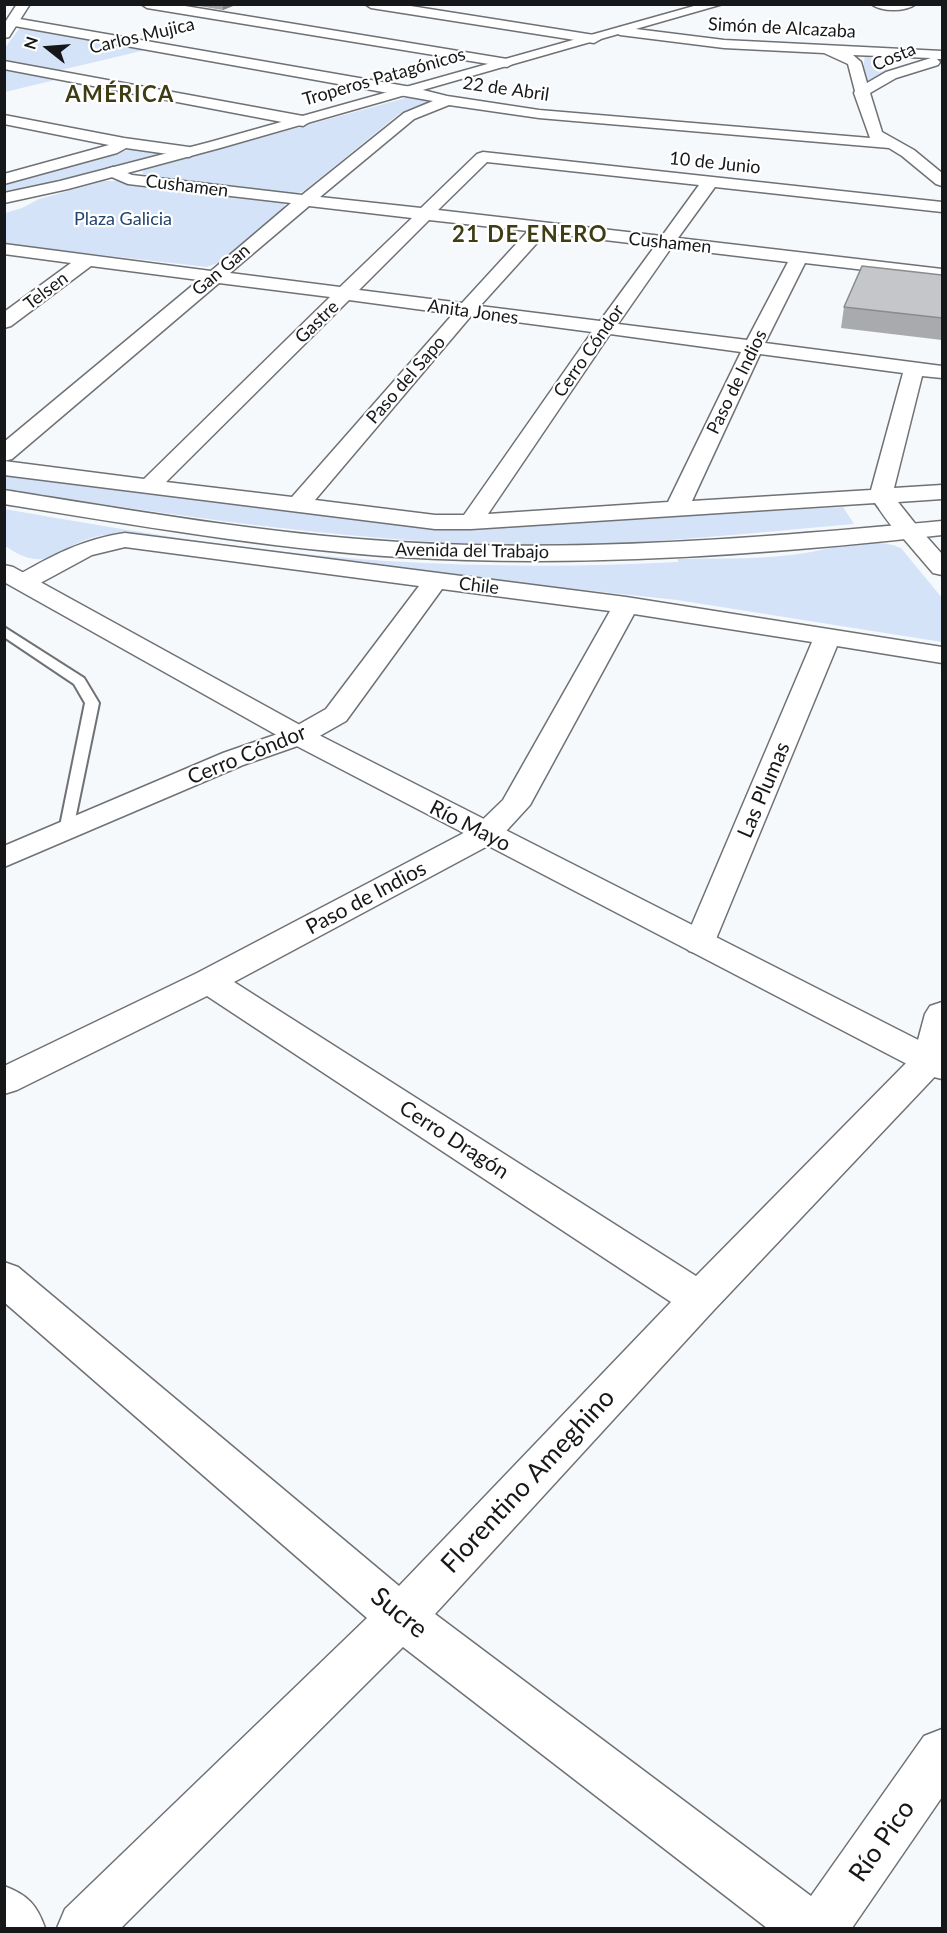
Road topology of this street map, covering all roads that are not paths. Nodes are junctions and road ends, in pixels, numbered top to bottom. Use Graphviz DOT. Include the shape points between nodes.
graph roads {
  1 [pos="24,4"];
  2 [pos="147,4"];
  3 [pos="371,4"];
  4 [pos="432,4"];
  5 [pos="717,4"];
  6 [pos="876,4"];
  7 [pos="910,5"];
  8 [pos="249,8"];
  9 [pos="415,11"];
  10 [pos="223,17"];
  11 [pos="14,22"];
  12 [pos="270,24"];
  13 [pos="620,31"];
  14 [pos="236,32"];
  15 [pos="4,34"];
  16 [pos="594,39"];
  17 [pos="202,40"];
  18 [pos="168,48"];
  19 [pos="822,49"];
  20 [pos="877,52"];
  21 [pos="135,56"];
  22 [pos="942,57"];
  23 [pos="507,63"];
  24 [pos="4,65"];
  25 [pos="90,66"];
  26 [pos="898,72"];
  27 [pos="57,74"];
  28 [pos="923,81"];
  29 [pos="411,91"];
  30 [pos="861,93"];
  31 [pos="447,100"];
  32 [pos="4,119"];
  33 [pos="303,121"];
  34 [pos="124,143"];
  35 [pos="891,144"];
  36 [pos="189,152"];
  37 [pos="483,157"];
  38 [pos="112,172"];
  39 [pos="4,179"];
  40 [pos="942,181"];
  41 [pos="710,182"];
  42 [pos="62,186"];
  43 [pos="4,198"];
  44 [pos="304,201"];
  45 [pos="4,205"];
  46 [pos="942,207"];
  47 [pos="426,215"];
  48 [pos="540,229"];
  49 [pos="665,243"];
  50 [pos="4,249"];
  51 [pos="799,258"];
  52 [pos="87,260"];
  53 [pos="942,274"];
  54 [pos="214,276"];
  55 [pos="346,294"];
  56 [pos="465,311"];
  57 [pos="4,322"];
  58 [pos="603,329"];
  59 [pos="753,348"];
  60 [pos="914,368"];
  61 [pos="942,372"];
  62 [pos="4,454"];
  63 [pos="4,468"];
  64 [pos="149,486"];
  65 [pos="942,492"];
  66 [pos="881,496"];
  67 [pos="4,497"];
  68 [pos="298,505"];
  69 [pos="677,508"];
  70 [pos="471,522"];
  71 [pos="942,528"];
  72 [pos="909,531"];
  73 [pos="939,560"];
  74 [pos="14,577"];
  75 [pos="435,581"];
  76 [pos="626,605"];
  77 [pos="4,631"];
  78 [pos="828,636"];
  79 [pos="942,655"];
  80 [pos="299,736"];
  81 [pos="67,831"];
  82 [pos="486,834"];
  83 [pos="4,858"];
  84 [pos="700,943"];
  85 [pos="209,981"];
  86 [pos="942,1014"];
  87 [pos="936,1064"];
  88 [pos="4,1081"];
  89 [pos="4,1278"];
  90 [pos="699,1299"];
  91 [pos="401,1617"];
  92 [pos="942,1754"];
  93 [pos="4,1912"];
  94 [pos="18,1929"];
  95 [pos="84,1929"];
  96 [pos="810,1929"];
  97 [pos="821,1929"];
  1 -- 11 [label="street"];
  2 -- 10 [label="street"];
  3 -- 9 [label="street"];
  4 -- 9 [label="street"];
  5 -- 13 [label="street, Troperos Patagónicos"];
  6 -- 7 [label="street"];
  8 -- 10 [label="street"];
  9 -- 16 [label="street"];
  10 -- 12 [label="street"];
  11 -- 15 [label="street"];
  11 -- 18 [label="street, 22 de Abril"];
  12 -- 14 [label="street"];
  12 -- 23 [label="street"];
  13 -- 16 [label="street, Troperos Patagónicos"];
  13 -- 19 [label="street, Simón de Alcazaba" via="724,44"];
  16 -- 23 [label="street, Troperos Patagónicos"];
  17 -- 18 [label="street, Carlos Mujica"];
  18 -- 21 [label="street, Carlos Mujica"];
  18 -- 29 [label="street, 22 de Abril"];
  19 -- 20 [label="street, Simón de Alcazaba"];
  19 -- 30 [label="street, Costa" via="854,62"];
  20 -- 22 [label="street, Simón de Alcazaba"];
  20 -- 26 [label="street"];
  22 -- 26 [label="street, Costa"];
  23 -- 29 [label="street, Troperos Patagónicos"];
  24 -- 27 [label="street"];
  25 -- 27 [label="street, Carlos Mujica"];
  26 -- 28 [label="street"];
  26 -- 30 [label="street, Costa"];
  27 -- 33 [label="street"];
  29 -- 31 [label="street, 22 de Abril"];
  29 -- 33 [label="street, Troperos Patagónicos"];
  30 -- 35 [label="street, Costa" via="875,134"];
  31 -- 35 [label="street, 22 de Abril" via="563,116"];
  31 -- 44 [label="street, Gan Gan" via="409,116"];
  32 -- 34 [label="street"];
  33 -- 36 [label="street, Troperos Patagónicos"];
  34 -- 36 [label="street"];
  34 -- 39 [label="street"];
  35 -- 40 [label="street, Costa"];
  36 -- 38 [label="street, Troperos Patagónicos"];
  37 -- 41 [label="street, 10 de Junio"];
  37 -- 47 [label="street, Gastre"];
  38 -- 42 [label="street, Troperos Patagónicos"];
  38 -- 44 [label="street, Cushamen" via="128,179"];
  41 -- 46 [label="street, 10 de Junio"];
  41 -- 49 [label="street, Cerro Cóndor"];
  42 -- 43 [label="street, Troperos Patagónicos"];
  42 -- 45 [label="street, Troperos Patagónicos"];
  44 -- 47 [label="street, Cushamen"];
  44 -- 54 [label="street, Gan Gan"];
  47 -- 48 [label="street, Cushamen"];
  47 -- 55 [label="street, Gastre"];
  48 -- 49 [label="street, Cushamen"];
  48 -- 56 [label="street, Paso del Sapo"];
  49 -- 51 [label="street, Cushamen"];
  49 -- 58 [label="street, Cerro Cóndor"];
  50 -- 52 [label="street, Anita Jones"];
  51 -- 53 [label="street, Cushamen"];
  51 -- 59 [label="street, Paso de Indios"];
  52 -- 54 [label="street, Anita Jones"];
  52 -- 57 [label="street, Telsen"];
  54 -- 55 [label="street, Anita Jones"];
  54 -- 62 [label="street, Gan Gan"];
  55 -- 56 [label="street, Anita Jones"];
  55 -- 64 [label="street, Gastre"];
  56 -- 58 [label="street, Anita Jones"];
  56 -- 68 [label="street, Paso del Sapo"];
  58 -- 59 [label="street, Anita Jones"];
  58 -- 70 [label="street, Cerro Cóndor"];
  59 -- 60 [label="street, Anita Jones"];
  59 -- 69 [label="street, Paso de Indios"];
  60 -- 61 [label="street, Anita Jones"];
  60 -- 66 [label="street"];
  63 -- 64 [label="street, Avenida del Trabajo"];
  64 -- 68 [label="street, Avenida del Trabajo"];
  65 -- 66 [label="street, Avenida del Trabajo"];
  66 -- 69 [label="street, Avenida del Trabajo"];
  66 -- 72 [label="street"];
  67 -- 72 [label="street, Avenida del Trabajo" via="323,543 454,552 642,551"];
  68 -- 70 [label="street, Avenida del Trabajo" via="435,522"];
  69 -- 70 [label="street, Avenida del Trabajo"];
  71 -- 72 [label="street, Avenida del Trabajo"];
  72 -- 73 [label="street"];
  74 -- 75 [label="street, Chile" via="101,542 125,540"];
  74 -- 80 [label="street, Río Mayo"];
  75 -- 76 [label="street, Chile"];
  75 -- 80 [label="street, Cerro Cóndor" via="336,715"];
  76 -- 78 [label="street, Chile"];
  76 -- 82 [label="street, Paso de Indios" via="515,805"];
  77 -- 81 [label="lane" via="79,681 92,703"];
  78 -- 79 [label="street, Chile"];
  78 -- 84 [label="street, Las Plumas"];
  80 -- 81 [label="street, Cerro Cóndor" via="233,759"];
  80 -- 82 [label="street, Río Mayo"];
  81 -- 83 [label="street, Cerro Cóndor"];
  82 -- 84 [label="street, Río Mayo"];
  82 -- 85 [label="street, Paso de Indios"];
  84 -- 87 [label="street, Río Mayo"];
  85 -- 88 [label="street, Paso de Indios"];
  85 -- 90 [label="street, Cerro Dragón"];
  86 -- 87 [label="street, Florentino Ameghino"];
  87 -- 90 [label="street, Florentino Ameghino"];
  89 -- 91 [label="street, Sucre"];
  90 -- 91 [label="street, Florentino Ameghino"];
  91 -- 95 [label="street, Florentino Ameghino"];
  91 -- 96 [label="street, Sucre"];
  92 -- 97 [label="street, Río Pico"];
  93 -- 94 [label="street"];
}
